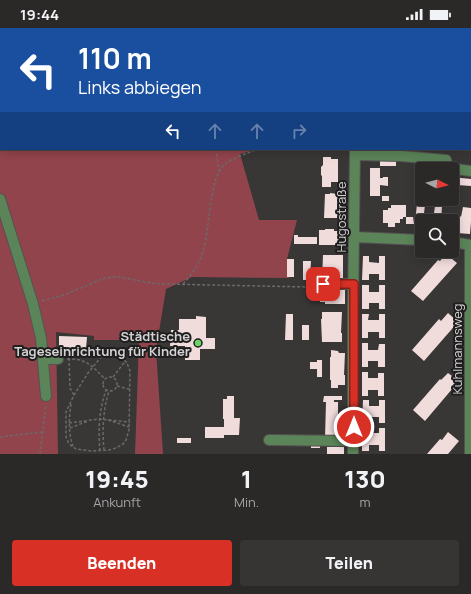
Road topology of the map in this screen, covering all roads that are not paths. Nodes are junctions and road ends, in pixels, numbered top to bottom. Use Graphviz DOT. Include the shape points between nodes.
graph roads {
  1 [pos="355,152"];
  2 [pos="471,171"];
  3 [pos="0,199"];
  4 [pos="354,237"];
  5 [pos="415,240"];
  6 [pos="459,243"];
  7 [pos="470,245"];
  8 [pos="354,284"];
  9 [pos="318,287"];
  10 [pos="43,359"];
  11 [pos="58,359"];
  12 [pos="46,396"];
  13 [pos="470,427"];
  14 [pos="269,440"];
  15 [pos="354,441"];
  16 [pos="353,454"];
  17 [pos="470,454"];
  1 -- 2 [label="street" via="446,160 448,168"];
  1 -- 4 [label="street, Hugostraße"];
  3 -- 10 [label="street" via="33,304"];
  4 -- 5 [label="street"];
  4 -- 8 [label="street, Hugostraße"];
  6 -- 7 [label="street"];
  7 -- 13 [label="street, Kuhlmannsweg"];
  8 -- 9 [label="street" via="323,284"];
  8 -- 15 [label="street, Hugostraße"];
  10 -- 11 [label="street"];
  10 -- 12 [label="street"];
  13 -- 17 [label="street, Kuhlmannsweg"];
  14 -- 15 [label="street"];
  15 -- 16 [label="street, Hugostraße"];
}
